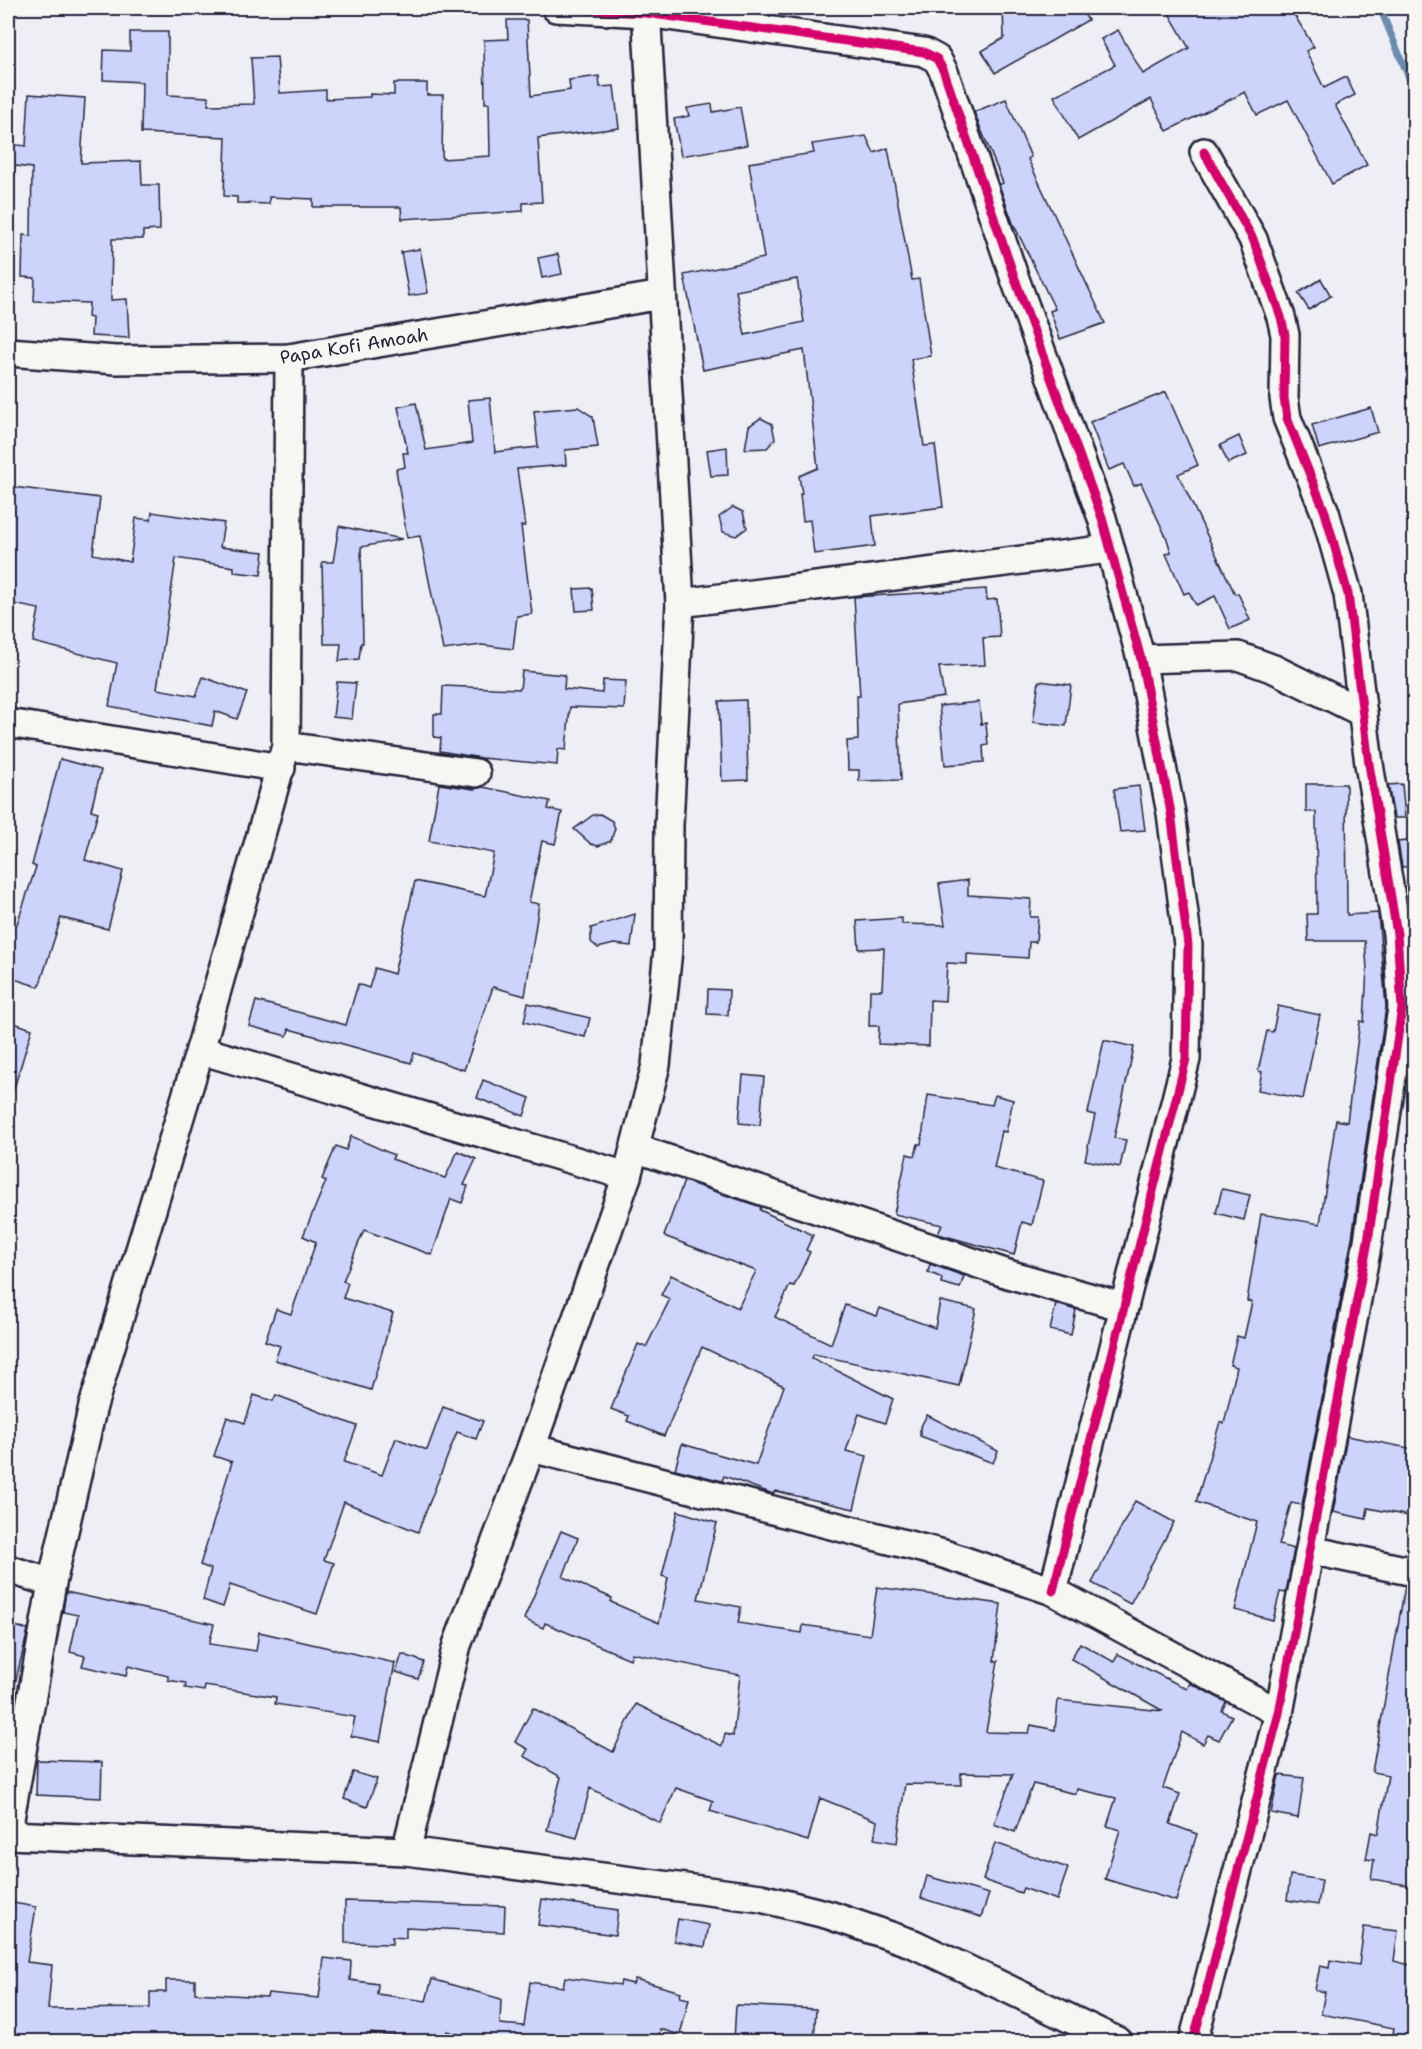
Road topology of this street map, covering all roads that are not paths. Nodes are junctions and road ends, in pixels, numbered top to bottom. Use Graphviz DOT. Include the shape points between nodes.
graph roads {
  1 [pos="556,8"];
  2 [pos="646,10"];
  3 [pos="1204,152"];
  4 [pos="662,295"];
  5 [pos="8,352"];
  6 [pos="289,358"];
  7 [pos="1109,549"];
  8 [pos="680,603"];
  9 [pos="1141,659"];
  10 [pos="1363,713"];
  11 [pos="8,723"];
  12 [pos="284,757"];
  13 [pos="476,773"];
  14 [pos="200,1050"];
  15 [pos="635,1148"];
  16 [pos="627,1176"];
  17 [pos="1124,1307"];
  18 [pos="531,1448"];
  19 [pos="1310,1550"];
  20 [pos="8,1569"];
  21 [pos="1414,1572"];
  22 [pos="52,1583"];
  23 [pos="1053,1591"];
  24 [pos="1279,1713"];
  25 [pos="8,1830"];
  26 [pos="8,1835"];
  27 [pos="406,1851"];
  28 [pos="1119,2042"];
  29 [pos="1193,2042"];
  1 -- 2 [label="street"];
  2 -- 4 [label="street"];
  2 -- 7 [label="street" via="924,52 937,59 1102,518"];
  3 -- 10 [label="street" via="1253,239 1281,317 1287,418 1325,512 1348,594"];
  4 -- 6 [label="street, Papa Kofi Amoah"];
  4 -- 8 [label="street"];
  5 -- 6 [label="street, Papa Kofi Amoah" via="116,360"];
  6 -- 12 [label="street"];
  7 -- 8 [label="street"];
  7 -- 9 [label="street"];
  8 -- 15 [label="street" via="669,825 668,950 656,1065"];
  9 -- 10 [label="street" via="1238,656 1274,669"];
  9 -- 17 [label="street" via="1171,813 1188,945 1186,1059"];
  10 -- 19 [label="street" via="1397,934 1402,1008 1368,1241"];
  11 -- 12 [label="street"];
  12 -- 13 [label="street"];
  12 -- 14 [label="street"];
  14 -- 16 [label="street"];
  14 -- 22 [label="street" via="93,1406"];
  15 -- 16 [label="street"];
  15 -- 17 [label="street" via="1008,1274"];
  16 -- 18 [label="street"];
  17 -- 23 [label="street"];
  18 -- 23 [label="street" via="944,1554"];
  18 -- 27 [label="street" via="457,1644"];
  19 -- 21 [label="street"];
  19 -- 24 [label="street"];
  20 -- 22 [label="street"];
  22 -- 25 [label="street"];
  23 -- 24 [label="street"];
  24 -- 29 [label="street"];
  26 -- 27 [label="street"];
  27 -- 28 [label="street" via="761,1898 829,1915 914,1944"];
}
